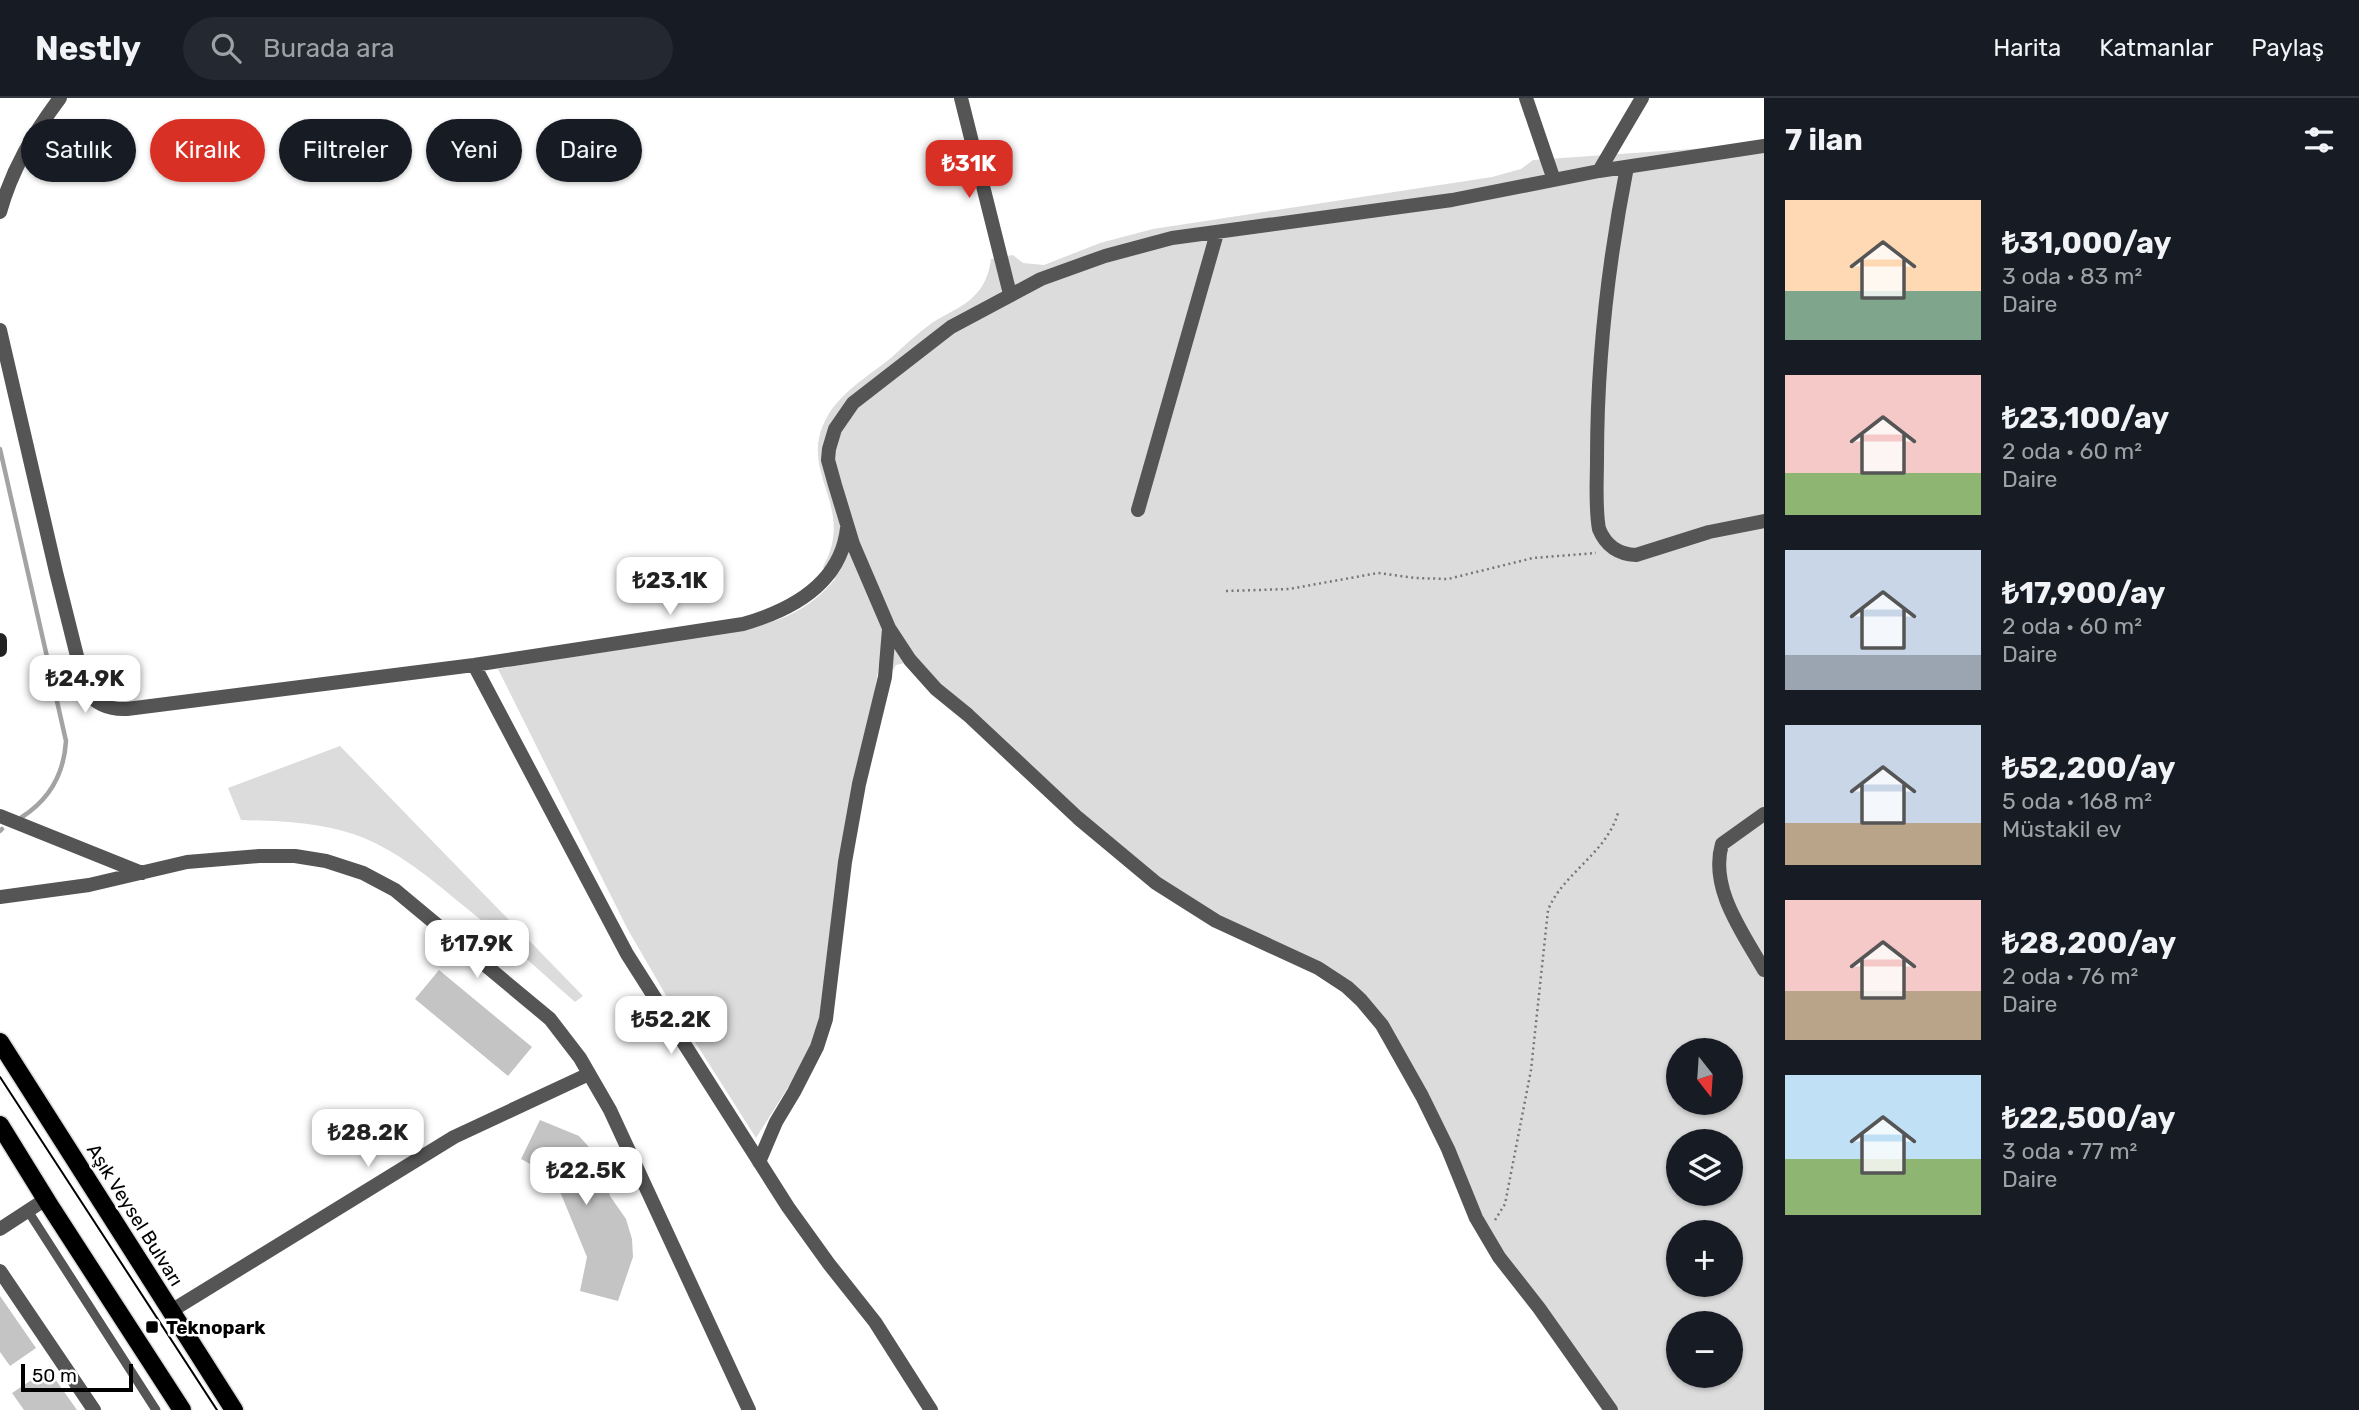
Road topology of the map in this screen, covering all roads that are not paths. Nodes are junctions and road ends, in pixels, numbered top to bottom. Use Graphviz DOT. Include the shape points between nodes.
graph roads {
  1 [pos="60,98"];
  2 [pos="961,98"];
  3 [pos="1527,98"];
  4 [pos="1642,98"];
  5 [pos="1764,146"];
  6 [pos="1627,167"];
  7 [pos="1598,171"];
  8 [pos="1554,180"];
  9 [pos="0,212"];
  10 [pos="1217,233"];
  11 [pos="1010,294"];
  12 [pos="0,330"];
  13 [pos="1138,510"];
  14 [pos="1764,521"];
  15 [pos="847,527"];
  16 [pos="889,628"];
  17 [pos="0,640"];
  18 [pos="0,650"];
  19 [pos="474,665"];
  20 [pos="1764,814"];
  21 [pos="0,816"];
  22 [pos="142,873"];
  23 [pos="0,897"];
  24 [pos="1764,970"];
  25 [pos="0,1041"];
  26 [pos="589,1074"];
  27 [pos="0,1125"];
  28 [pos="759,1162"];
  29 [pos="46,1199"];
  30 [pos="28,1211"];
  31 [pos="0,1229"];
  32 [pos="0,1271"];
  33 [pos="171,1311"];
  34 [pos="94,1410"];
  35 [pos="156,1410"];
  36 [pos="182,1410"];
  37 [pos="234,1410"];
  38 [pos="748,1410"];
  39 [pos="931,1410"];
  40 [pos="1611,1410"];
  1 -- 9 [label="street" via="20,159"];
  2 -- 11 [label="street"];
  3 -- 8 [label="street"];
  4 -- 7 [label="street"];
  5 -- 6 [label="street"];
  6 -- 7 [label="street"];
  6 -- 14 [label="street" via="1607,285 1599,380 1599,529 1607,543 1636,555"];
  7 -- 8 [label="street"];
  8 -- 10 [label="street" via="1452,200"];
  10 -- 11 [label="street" via="1172,238 1105,256"];
  10 -- 13 [label="street"];
  11 -- 15 [label="street" via="951,327 846,411 828,460"];
  12 -- 19 [label="street" via="86,692 96,702 127,709"];
  15 -- 16 [label="street"];
  15 -- 19 [label="street" via="843,550 826,578 793,604 764,618"];
  16 -- 28 [label="street" via="885,677 859,784 844,873 826,1019 817,1047"];
  16 -- 40 [label="street" via="936,689 1130,864 1205,915 1318,968 1361,1000 1382,1025 1427,1105 1485,1233"];
  17 -- 18 [label="street"];
  19 -- 28 [label="street" via="627,954"];
  20 -- 24 [label="street" via="1722,844 1718,865 1724,892"];
  21 -- 22 [label="street"];
  22 -- 23 [label="street"];
  22 -- 26 [label="street" via="210,859 258,856 307,858 363,873 410,901 550,1019"];
  25 -- 33 [label="main road, Aşık Veysel Bulvarı"];
  26 -- 33 [label="street" via="454,1137"];
  26 -- 38 [label="street" via="610,1110"];
  27 -- 29 [label="main road"];
  28 -- 39 [label="street" via="806,1234 896,1352"];
  29 -- 30 [label="street"];
  29 -- 36 [label="main road"];
  30 -- 31 [label="street"];
  30 -- 35 [label="lane"];
  32 -- 34 [label="street"];
  33 -- 37 [label="main road, Aşık Veysel Bulvarı"];
}
